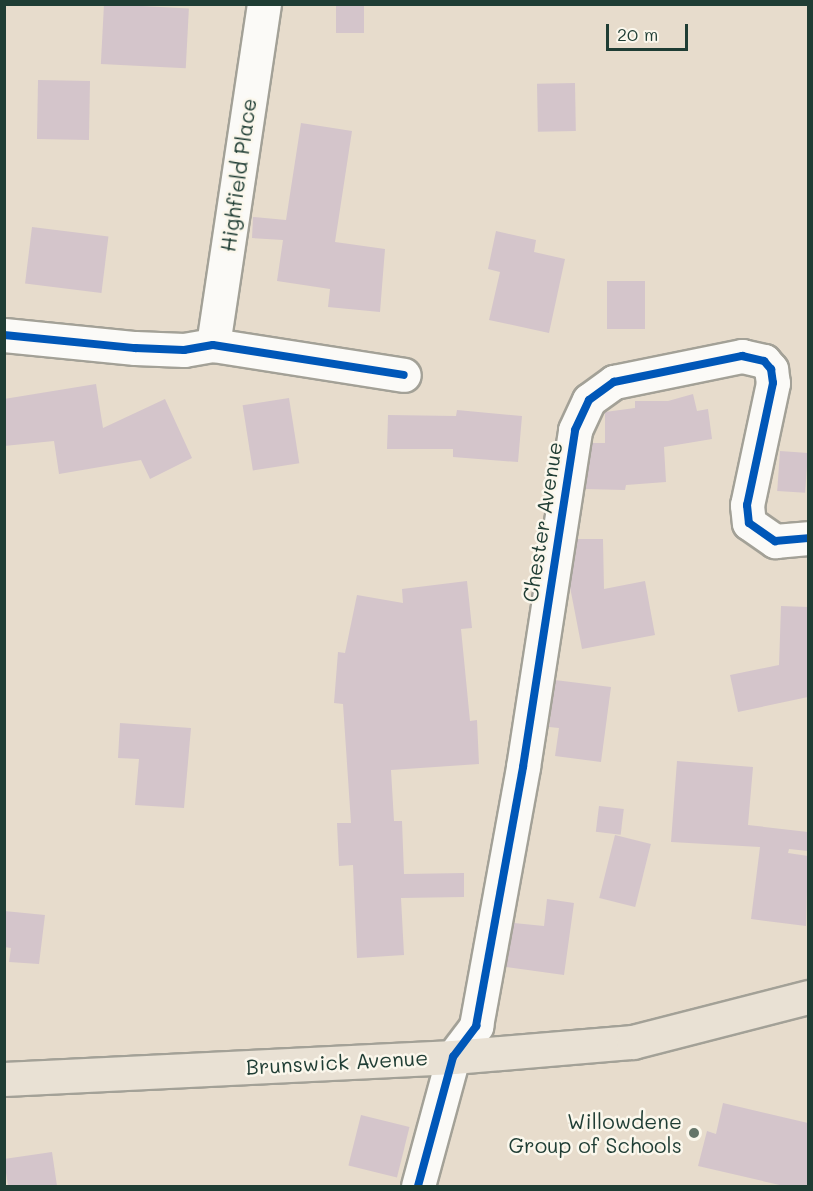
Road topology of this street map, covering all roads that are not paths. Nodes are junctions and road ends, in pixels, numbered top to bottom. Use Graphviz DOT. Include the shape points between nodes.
graph roads {
  1 [pos="264,4"];
  2 [pos="4,335"];
  3 [pos="213,345"];
  4 [pos="404,375"];
  5 [pos="808,538"];
  6 [pos="808,997"];
  7 [pos="453,1057"];
  8 [pos="4,1079"];
  9 [pos="418,1186"];
  1 -- 3 [label="street, Highfield Place"];
  2 -- 3 [label="street" via="145,349 184,350"];
  3 -- 4 [label="street"];
  5 -- 7 [label="street, Chester Avenue" via="775,541 749,523 747,506 773,383 771,369 764,361 742,356 614,382 589,400 574,430 523,767 477,1026"];
  6 -- 7 [label="main road, Brunswick Avenue" via="633,1042"];
  7 -- 8 [label="main road, Brunswick Avenue"];
  7 -- 9 [label="street"];
}
